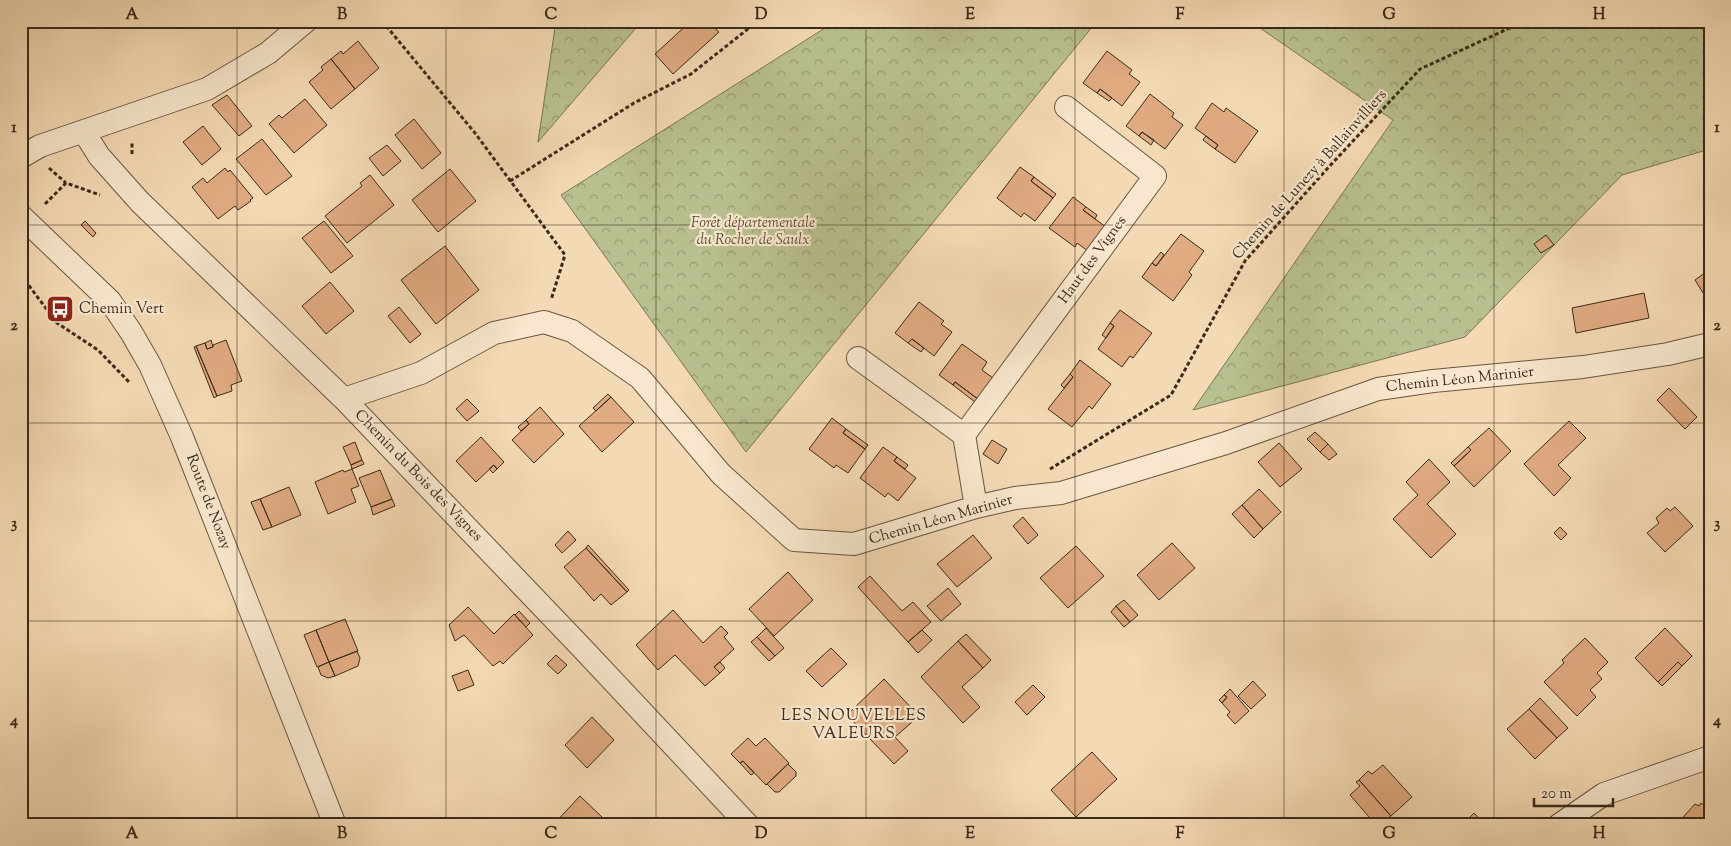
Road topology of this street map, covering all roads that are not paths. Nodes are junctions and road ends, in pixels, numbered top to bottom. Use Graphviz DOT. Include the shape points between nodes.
graph roads {
  1 [pos="306,21"];
  2 [pos="1066,106"];
  3 [pos="84,132"];
  4 [pos="21,157"];
  5 [pos="21,216"];
  6 [pos="1710,344"];
  7 [pos="858,358"];
  8 [pos="344,399"];
  9 [pos="964,435"];
  10 [pos="976,507"];
  11 [pos="1710,757"];
  12 [pos="335,825"];
  13 [pos="748,825"];
  14 [pos="1559,825"];
  1 -- 3 [label="street" via="268,54 207,89"];
  2 -- 9 [label="street, Haut des Vignes" via="1155,176"];
  3 -- 4 [label="street" via="40,146"];
  3 -- 8 [label="street, Chemin du Bois des Vignes" via="99,156 140,202"];
  5 -- 12 [label="street, Route de Nozay" via="110,301 150,365 182,437"];
  6 -- 10 [label="street, Chemin Léon Marinier" via="1583,367 1434,380 1378,389 1226,443 1061,493 1015,498"];
  7 -- 9 [label="street"];
  8 -- 10 [label="street, Chemin Léon Marinier" via="421,373 494,332 544,322 572,331 640,378 721,474 794,540 854,544"];
  8 -- 13 [label="street, Chemin du Bois des Vignes"];
  9 -- 10 [label="street"];
  11 -- 14 [label="street" via="1604,794"];
}
